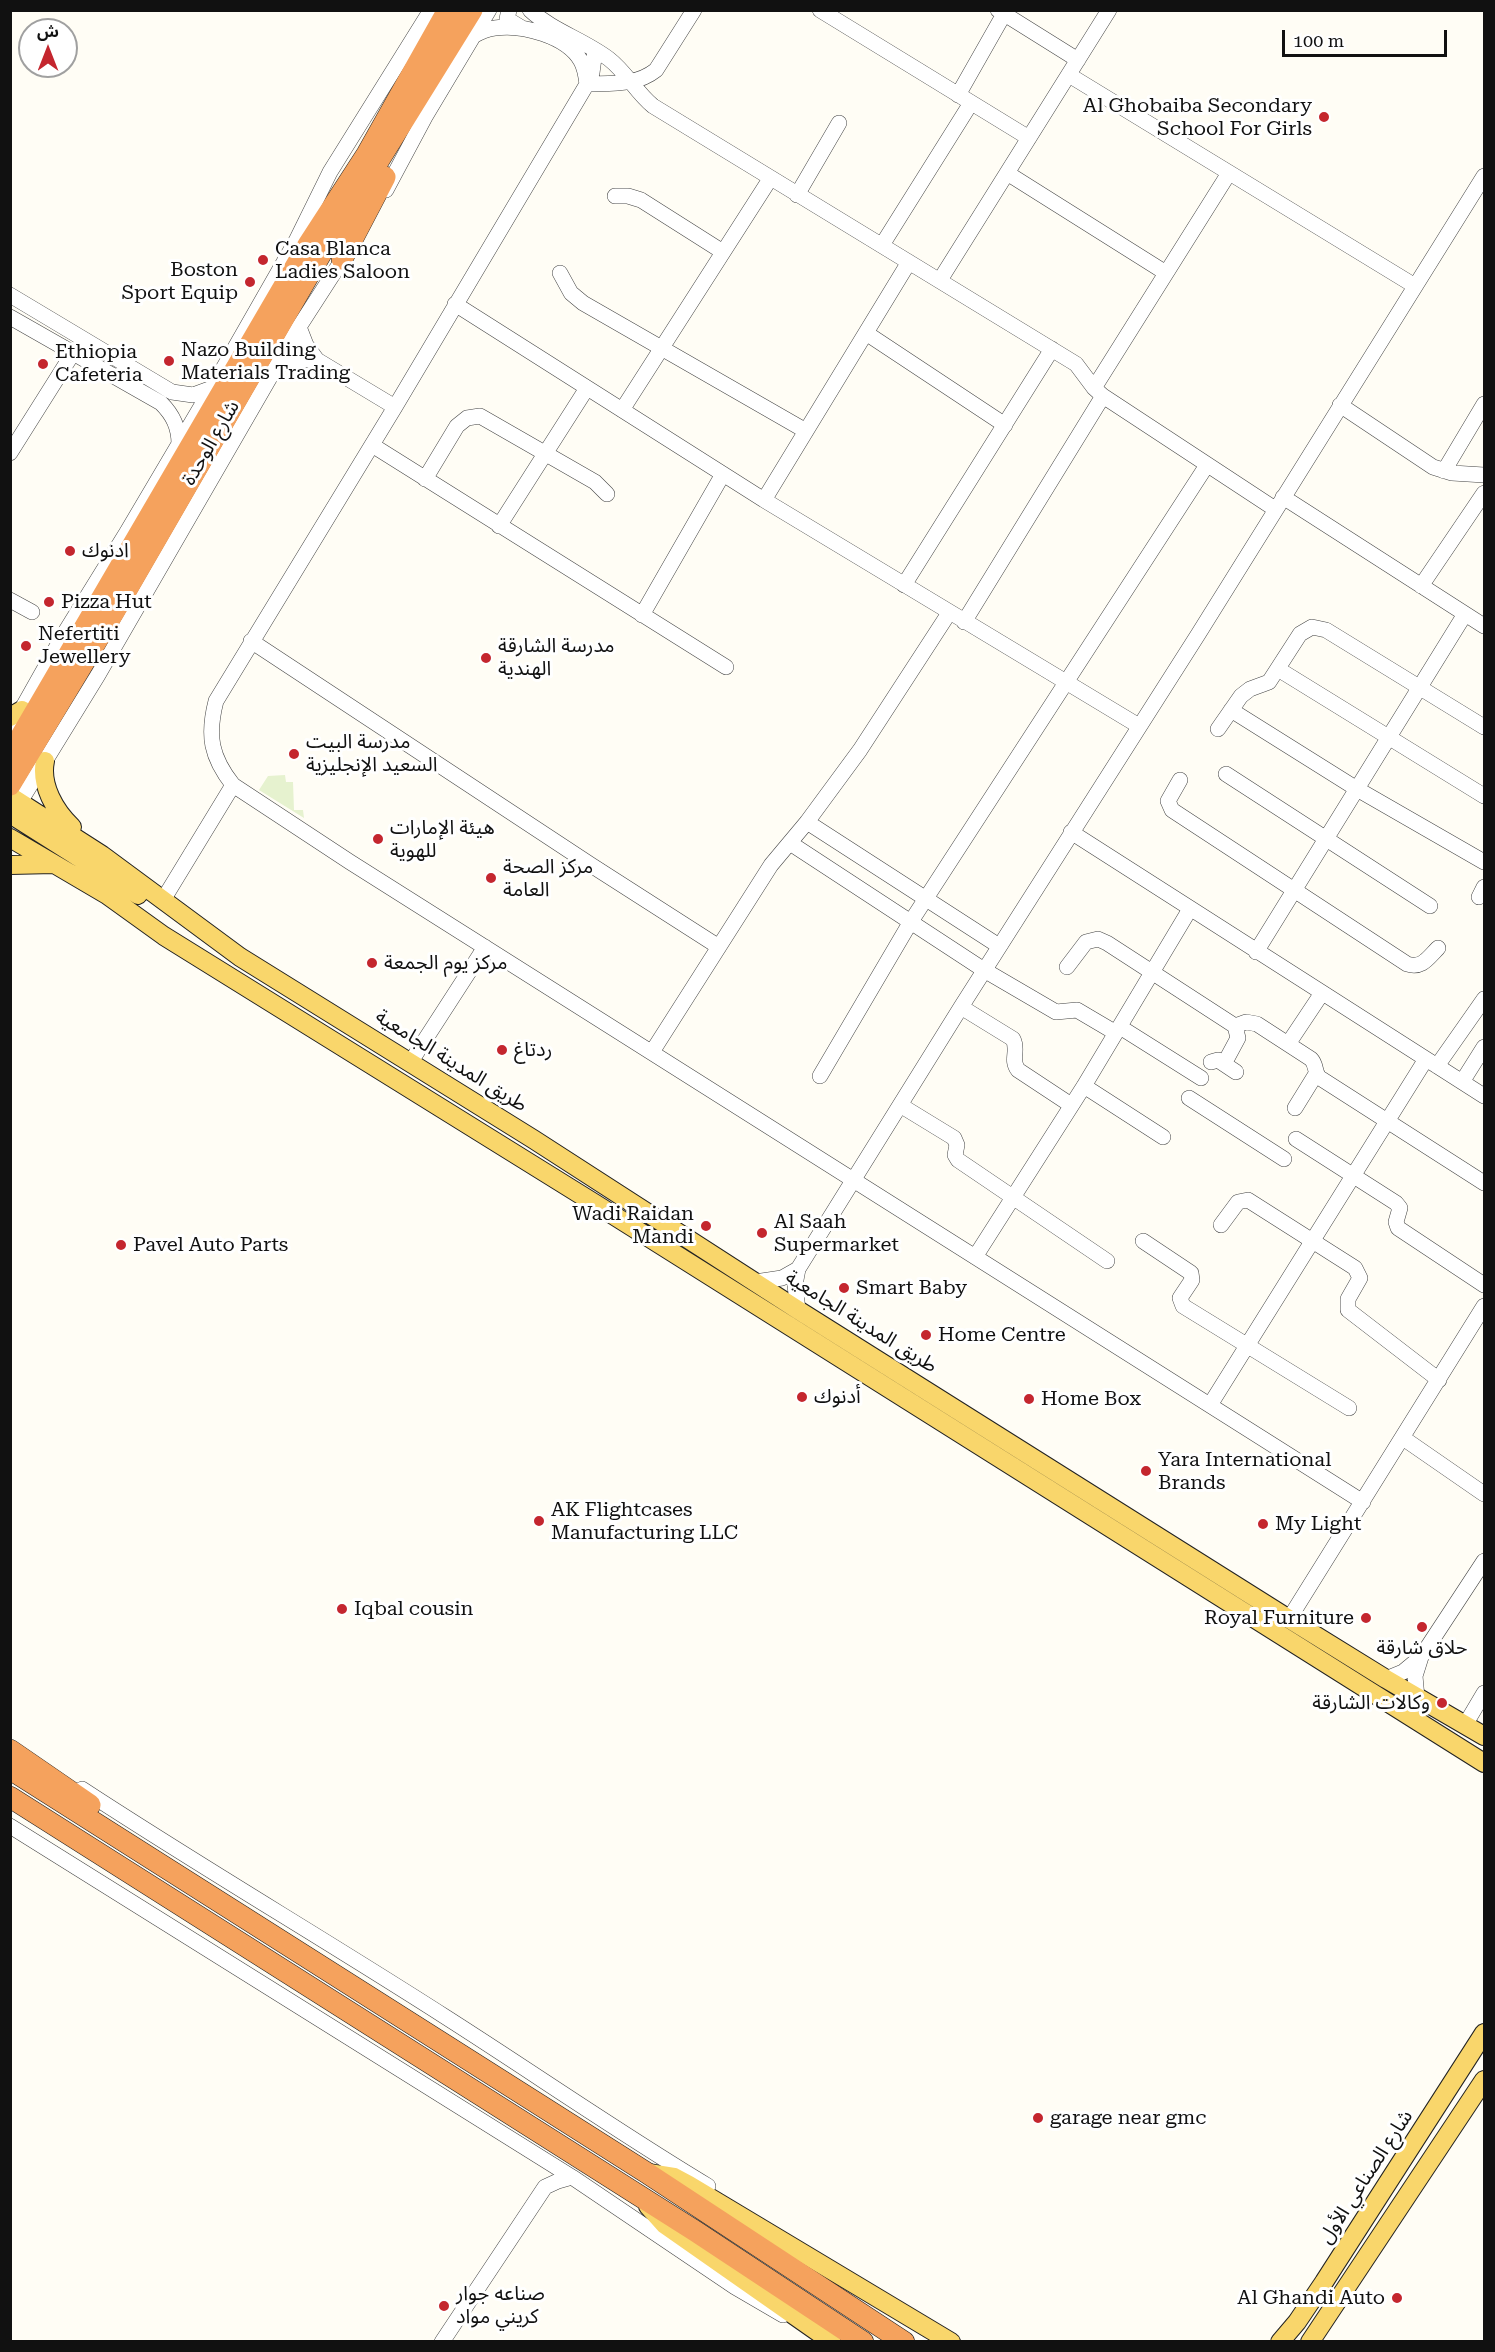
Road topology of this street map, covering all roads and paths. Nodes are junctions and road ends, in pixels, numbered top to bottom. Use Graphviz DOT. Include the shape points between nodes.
graph roads {
  1 [pos="448,10"];
  2 [pos="472,10"];
  3 [pos="489,10"];
  4 [pos="509,10"];
  5 [pos="520,10"];
  6 [pos="694,10"];
  7 [pos="820,10"];
  8 [pos="1109,10"];
  9 [pos="1001,12"];
  10 [pos="536,15"];
  11 [pos="434,20"];
  12 [pos="527,31"];
  13 [pos="473,36"];
  14 [pos="595,50"];
  15 [pos="1077,60"];
  16 [pos="434,74"];
  17 [pos="1069,75"];
  18 [pos="630,83"];
  19 [pos="587,84"];
  20 [pos="965,99"];
  21 [pos="839,123"];
  22 [pos="1029,138"];
  23 [pos="1007,173"];
  24 [pos="1229,173"];
  25 [pos="1485,176"];
  26 [pos="770,179"];
  27 [pos="798,195"];
  28 [pos="615,196"];
  29 [pos="882,245"];
  30 [pos="308,246"];
  31 [pos="723,252"];
  32 [pos="342,259"];
  33 [pos="909,262"];
  34 [pos="560,273"];
  35 [pos="1166,273"];
  36 [pos="940,280"];
  37 [pos="1414,286"];
  38 [pos="10,295"];
  39 [pos="455,304"];
  40 [pos="10,317"];
  41 [pos="299,327"];
  42 [pos="866,333"];
  43 [pos="661,349"];
  44 [pos="1052,350"];
  45 [pos="104,351"];
  46 [pos="73,353"];
  47 [pos="317,360"];
  48 [pos="276,367"];
  49 [pos="212,388"];
  50 [pos="587,388"];
  51 [pos="1098,392"];
  52 [pos="1485,404"];
  53 [pos="1340,405"];
  54 [pos="395,407"];
  55 [pos="622,410"];
  56 [pos="1005,425"];
  57 [pos="806,431"];
  58 [pos="179,444"];
  59 [pos="372,445"];
  60 [pos="546,452"];
  61 [pos="10,453"];
  62 [pos="1207,465"];
  63 [pos="1444,471"];
  64 [pos="723,474"];
  65 [pos="1485,475"];
  66 [pos="425,479"];
  67 [pos="1485,493"];
  68 [pos="607,495"];
  69 [pos="764,500"];
  70 [pos="1279,503"];
  71 [pos="499,526"];
  72 [pos="904,585"];
  73 [pos="1421,586"];
  74 [pos="10,600"];
  75 [pos="32,612"];
  76 [pos="949,613"];
  77 [pos="1465,614"];
  78 [pos="642,615"];
  79 [pos="964,622"];
  80 [pos="1485,626"];
  81 [pos="251,641"];
  82 [pos="726,667"];
  83 [pos="1278,669"];
  84 [pos="1066,682"];
  85 [pos="1420,688"];
  86 [pos="1231,710"];
  87 [pos="16,713"];
  88 [pos="1140,726"];
  89 [pos="1485,727"];
  90 [pos="1218,729"];
  91 [pos="10,730"];
  92 [pos="1390,737"];
  93 [pos="10,755"];
  94 [pos="45,761"];
  95 [pos="1226,774"];
  96 [pos="1180,780"];
  97 [pos="233,785"];
  98 [pos="1357,789"];
  99 [pos="1485,796"];
  100 [pos="12,805"];
  101 [pos="807,822"];
  102 [pos="1071,832"];
  103 [pos="10,838"];
  104 [pos="1326,839"];
  105 [pos="790,843"];
  106 [pos="102,855"];
  107 [pos="1485,862"];
  108 [pos="54,864"];
  109 [pos="10,865"];
  110 [pos="1294,891"];
  111 [pos="926,899"];
  112 [pos="162,900"];
  113 [pos="1430,906"];
  114 [pos="1190,909"];
  115 [pos="186,917"];
  116 [pos="910,923"];
  117 [pos="484,946"];
  118 [pos="999,946"];
  119 [pos="718,947"];
  120 [pos="1438,948"];
  121 [pos="1256,952"];
  122 [pos="1067,967"];
  123 [pos="984,970"];
  124 [pos="1154,972"];
  125 [pos="1322,993"];
  126 [pos="1485,999"];
  127 [pos="961,1007"];
  128 [pos="1235,1026"];
  129 [pos="1118,1030"];
  130 [pos="1288,1044"];
  131 [pos="1485,1047"];
  132 [pos="652,1052"];
  133 [pos="410,1063"];
  134 [pos="1432,1063"];
  135 [pos="1224,1066"];
  136 [pos="1316,1074"];
  137 [pos="820,1076"];
  138 [pos="1201,1078"];
  139 [pos="1462,1082"];
  140 [pos="1084,1086"];
  141 [pos="1485,1096"];
  142 [pos="1189,1098"];
  143 [pos="900,1105"];
  144 [pos="1071,1105"];
  145 [pos="1295,1108"];
  146 [pos="1388,1120"];
  147 [pos="1163,1137"];
  148 [pos="1296,1139"];
  149 [pos="1284,1158"];
  150 [pos="1353,1175"];
  151 [pos="854,1181"];
  152 [pos="1485,1183"];
  153 [pos="1012,1197"];
  154 [pos="1221,1226"];
  155 [pos="1312,1240"];
  156 [pos="1143,1241"];
  157 [pos="975,1257"];
  158 [pos="1107,1261"];
  159 [pos="798,1269"];
  160 [pos="755,1282"];
  161 [pos="1485,1285"];
  162 [pos="1485,1306"];
  163 [pos="798,1310"];
  164 [pos="1247,1346"];
  165 [pos="1439,1380"];
  166 [pos="1210,1405"];
  167 [pos="1349,1408"];
  168 [pos="1403,1438"];
  169 [pos="1485,1494"];
  170 [pos="1363,1502"];
  171 [pos="1482,1571"];
  172 [pos="1289,1619"];
  173 [pos="1421,1657"];
  174 [pos="1386,1679"];
  175 [pos="1485,1693"];
  176 [pos="1417,1698"];
  177 [pos="1465,1725"];
  178 [pos="1485,1736"];
  179 [pos="10,1742"];
  180 [pos="10,1750"];
  181 [pos="1485,1763"];
  182 [pos="10,1769"];
  183 [pos="10,1797"];
  184 [pos="10,1813"];
  185 [pos="10,1826"];
  186 [pos="87,1846"];
  187 [pos="162,1864"];
  188 [pos="1485,2033"];
  189 [pos="1485,2080"];
  190 [pos="541,2158"];
  191 [pos="647,2173"];
  192 [pos="572,2177"];
  193 [pos="545,2187"];
  194 [pos="644,2199"];
  195 [pos="845,2276"];
  196 [pos="794,2317"];
  197 [pos="1297,2322"];
  198 [pos="442,2342"];
  199 [pos="832,2342"];
  200 [pos="863,2342"];
  201 [pos="904,2342"];
  202 [pos="951,2342"];
  203 [pos="1280,2342"];
  204 [pos="1291,2342"];
  205 [pos="1310,2342"];
  1 -- 11 [label="highway, شارع الوحدة"];
  2 -- 16 [label="highway, شارع الوحدة"];
  3 -- 13 [label="street"];
  4 -- 12 [label="street" via="510,22"];
  5 -- 10 [label="street" via="529,17"];
  6 -- 18 [label="street" via="656,70"];
  7 -- 20 [label="street"];
  8 -- 15 [label="street"];
  9 -- 15 [label="street"];
  9 -- 20 [label="street"];
  10 -- 14 [label="street"];
  11 -- 30 [label="highway, شارع الوحدة" via="367,154"];
  12 -- 13 [label="street" via="504,27"];
  12 -- 19 [label="street" via="552,38 570,49 582,62"];
  13 -- 32 [label="street" via="376,209"];
  14 -- 18 [label="street" via="616,64"];
  14 -- 19 [label="street"];
  15 -- 17 [label="street"];
  16 -- 30 [label="highway, شارع الوحدة"];
  16 -- 32 [label="highway"];
  17 -- 22 [label="street"];
  17 -- 24 [label="street"];
  18 -- 19 [label="street"];
  18 -- 26 [label="street" via="653,106"];
  19 -- 39 [label="street"];
  20 -- 22 [label="street"];
  20 -- 29 [label="street"];
  21 -- 27 [label="street"];
  22 -- 23 [label="street"];
  23 -- 35 [label="street"];
  23 -- 36 [label="street"];
  24 -- 35 [label="street"];
  24 -- 37 [label="street"];
  25 -- 37 [label="street"];
  26 -- 27 [label="street"];
  26 -- 31 [label="street"];
  27 -- 29 [label="street"];
  28 -- 31 [label="street" via="641,200"];
  29 -- 33 [label="street"];
  30 -- 49 [label="street"];
  30 -- 93 [label="highway, شارع الوحدة"];
  30 -- 100 [label="highway, شارع الوحدة"];
  31 -- 43 [label="street"];
  32 -- 41 [label="street"];
  33 -- 36 [label="street"];
  33 -- 42 [label="street"];
  34 -- 43 [label="street" via="583,303"];
  35 -- 51 [label="street"];
  36 -- 44 [label="street"];
  37 -- 53 [label="street"];
  38 -- 45 [label="street"];
  39 -- 50 [label="street"];
  39 -- 54 [label="street"];
  40 -- 46 [label="street"];
  41 -- 47 [label="street"];
  41 -- 48 [label="street"];
  42 -- 56 [label="street"];
  42 -- 57 [label="street"];
  43 -- 55 [label="street"];
  43 -- 57 [label="street"];
  44 -- 51 [label="street" via="1080,369"];
  44 -- 56 [label="street"];
  45 -- 46 [label="street" via="93,358"];
  45 -- 49 [label="street" via="172,392 193,395"];
  46 -- 58 [label="street" via="161,403 175,422"];
  46 -- 61 [label="street"];
  47 -- 48 [label="street" via="292,360"];
  47 -- 54 [label="street"];
  48 -- 94 [label="street"];
  49 -- 58 [label="street"];
  50 -- 55 [label="street"];
  50 -- 60 [label="street"];
  51 -- 62 [label="street"];
  51 -- 79 [label="street"];
  52 -- 63 [label="street"];
  53 -- 63 [label="street" via="1427,464"];
  53 -- 70 [label="street"];
  54 -- 59 [label="street"];
  55 -- 64 [label="street"];
  56 -- 72 [label="street"];
  57 -- 69 [label="street"];
  58 -- 87 [label="street"];
  59 -- 66 [label="street"];
  59 -- 81 [label="street"];
  60 -- 66 [label="street" via="487,419 473,416 457,426"];
  60 -- 68 [label="street" via="595,482"];
  60 -- 71 [label="street"];
  62 -- 70 [label="street"];
  62 -- 84 [label="street"];
  63 -- 65 [label="street"];
  64 -- 69 [label="street"];
  64 -- 78 [label="street"];
  66 -- 71 [label="street"];
  67 -- 73 [label="street"];
  69 -- 72 [label="street"];
  70 -- 73 [label="street"];
  70 -- 88 [label="street"];
  71 -- 78 [label="street"];
  72 -- 76 [label="street"];
  73 -- 77 [label="street"];
  74 -- 75 [label="street"];
  76 -- 79 [label="street"];
  76 -- 101 [label="street" via="860,750"];
  77 -- 80 [label="street"];
  77 -- 85 [label="street"];
  78 -- 82 [label="street"];
  79 -- 84 [label="street"];
  81 -- 97 [label="street" via="216,701 212,719 214,754"];
  81 -- 119 [label="street"];
  83 -- 85 [label="street" via="1305,629 1320,627"];
  83 -- 86 [label="street" via="1269,682 1245,692"];
  83 -- 92 [label="street"];
  84 -- 88 [label="street"];
  84 -- 111 [label="street"];
  85 -- 89 [label="street"];
  85 -- 92 [label="street"];
  86 -- 90 [label="street"];
  86 -- 98 [label="street"];
  87 -- 91 [label="street"];
  88 -- 102 [label="street"];
  92 -- 98 [label="street"];
  92 -- 99 [label="street"];
  94 -- 100 [label="street"];
  94 -- 106 [label="main road" via="45,779 56,809"];
  95 -- 104 [label="street"];
  96 -- 110 [label="street" via="1168,801 1172,810"];
  97 -- 112 [label="street"];
  97 -- 117 [label="street"];
  98 -- 104 [label="street"];
  98 -- 107 [label="street"];
  100 -- 106 [label="main road, طريق المدينة الجامعية"];
  100 -- 115 [label="main road" via="148,901"];
  101 -- 105 [label="street"];
  101 -- 111 [label="street"];
  102 -- 114 [label="street"];
  102 -- 118 [label="street"];
  103 -- 108 [label="main road"];
  104 -- 110 [label="street"];
  104 -- 113 [label="street"];
  105 -- 116 [label="street"];
  105 -- 119 [label="street" via="771,865"];
  106 -- 112 [label="main road, طريق المدينة الجامعية"];
  108 -- 109 [label="main road"];
  108 -- 181 [label="main road"];
  110 -- 120 [label="street" via="1407,964 1425,962"];
  110 -- 121 [label="street"];
  111 -- 116 [label="street"];
  111 -- 118 [label="street"];
  112 -- 115 [label="main road, طريق المدينة الجامعية"];
  114 -- 121 [label="street"];
  114 -- 124 [label="street"];
  115 -- 133 [label="main road, طريق المدينة الجامعية" via="240,957"];
  116 -- 123 [label="street"];
  116 -- 137 [label="street"];
  117 -- 132 [label="street"];
  117 -- 133 [label="street"];
  118 -- 123 [label="street"];
  119 -- 132 [label="street"];
  121 -- 125 [label="street"];
  122 -- 124 [label="street" via="1081,946 1098,939"];
  123 -- 127 [label="street"];
  123 -- 129 [label="street" via="1056,1012 1077,1010"];
  124 -- 128 [label="street"];
  124 -- 129 [label="street"];
  125 -- 130 [label="street"];
  125 -- 134 [label="street"];
  126 -- 134 [label="street"];
  127 -- 143 [label="street"];
  127 -- 144 [label="street" via="1009,1037 1015,1043 1018,1070"];
  128 -- 130 [label="street" via="1252,1022"];
  128 -- 135 [label="street" via="1238,1038"];
  129 -- 138 [label="street"];
  129 -- 140 [label="street"];
  130 -- 136 [label="street" via="1313,1061"];
  131 -- 139 [label="street"];
  132 -- 151 [label="street"];
  133 -- 160 [label="main road, طريق المدينة الجامعية"];
  134 -- 139 [label="street"];
  134 -- 146 [label="street"];
  136 -- 145 [label="street"];
  136 -- 146 [label="street"];
  139 -- 141 [label="street"];
  140 -- 144 [label="street"];
  140 -- 147 [label="street"];
  142 -- 149 [label="street"];
  143 -- 151 [label="street"];
  143 -- 153 [label="street" via="954,1138 958,1160"];
  144 -- 153 [label="street"];
  146 -- 150 [label="street"];
  146 -- 152 [label="street"];
  148 -- 150 [label="street"];
  150 -- 155 [label="street"];
  150 -- 161 [label="street" via="1398,1205 1398,1228"];
  151 -- 157 [label="street"];
  151 -- 159 [label="street"];
  153 -- 157 [label="street"];
  153 -- 158 [label="street"];
  154 -- 155 [label="street" via="1238,1202 1245,1200"];
  155 -- 164 [label="street"];
  155 -- 165 [label="street" via="1359,1274 1359,1282 1346,1302 1351,1313"];
  156 -- 164 [label="street" via="1191,1273 1180,1298 1183,1306"];
  157 -- 166 [label="street"];
  159 -- 160 [label="street" via="782,1278"];
  159 -- 163 [label="street"];
  160 -- 163 [label="main road, طريق المدينة الجامعية"];
  162 -- 165 [label="street"];
  163 -- 172 [label="main road, طريق المدينة الجامعية"];
  164 -- 166 [label="street"];
  164 -- 167 [label="street"];
  165 -- 168 [label="street"];
  166 -- 170 [label="street"];
  168 -- 169 [label="street"];
  168 -- 170 [label="street"];
  170 -- 172 [label="street"];
  171 -- 173 [label="street"];
  172 -- 174 [label="main road, طريق المدينة الجامعية"];
  173 -- 174 [label="street" via="1403,1672"];
  173 -- 176 [label="street" via="1415,1676"];
  174 -- 176 [label="main road, طريق المدينة الجامعية"];
  175 -- 177 [label="street"];
  176 -- 177 [label="main road, طريق المدينة الجامعية"];
  177 -- 178 [label="main road, طريق المدينة الجامعية"];
  179 -- 195 [label="street" via="227,1883 807,2246"];
  180 -- 187 [label="highway" via="73,1792"];
  182 -- 187 [label="highway"];
  183 -- 186 [label="highway"];
  184 -- 186 [label="highway" via="67,1843"];
  185 -- 190 [label="street"];
  186 -- 194 [label="highway"];
  187 -- 191 [label="highway"];
  188 -- 197 [label="main road, شارع الصناعي الأول"];
  189 -- 205 [label="main road"];
  190 -- 192 [label="street"];
  190 -- 193 [label="street"];
  191 -- 195 [label="main road" via="680,2180"];
  191 -- 201 [label="highway"];
  192 -- 193 [label="street"];
  192 -- 196 [label="street" via="750,2297 780,2314"];
  193 -- 198 [label="street"];
  194 -- 196 [label="main road" via="665,2225"];
  194 -- 200 [label="highway"];
  195 -- 202 [label="main road"];
  196 -- 199 [label="main road"];
  197 -- 203 [label="main road, شارع الصناعي الأول"];
  197 -- 204 [label="main road"];
}
